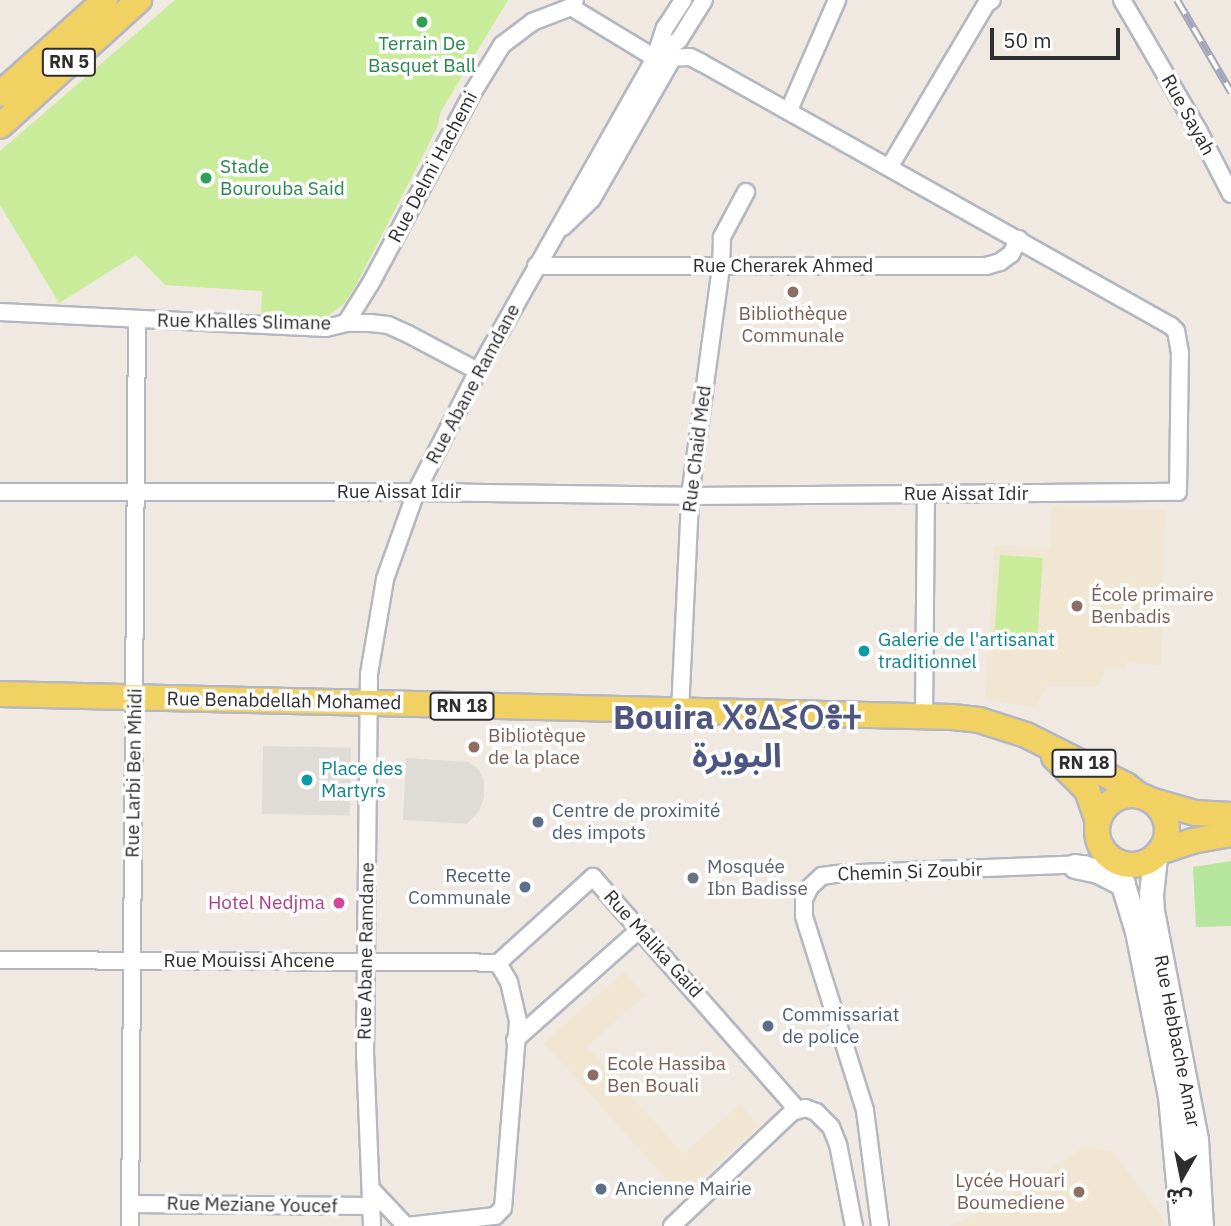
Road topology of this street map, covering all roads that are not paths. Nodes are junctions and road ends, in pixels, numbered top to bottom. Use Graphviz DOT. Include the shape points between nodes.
graph roads {
  1 [pos="105,0"];
  2 [pos="139,0"];
  3 [pos="683,0"];
  4 [pos="704,0"];
  5 [pos="837,0"];
  6 [pos="1122,0"];
  7 [pos="986,1"];
  8 [pos="573,3"];
  9 [pos="681,51"];
  10 [pos="655,58"];
  11 [pos="0,94"];
  12 [pos="789,110"];
  13 [pos="0,126"];
  14 [pos="890,166"];
  15 [pos="746,192"];
  16 [pos="1231,194"];
  17 [pos="551,238"];
  18 [pos="1019,239"];
  19 [pos="536,266"];
  20 [pos="721,267"];
  21 [pos="0,312"];
  22 [pos="136,319"];
  23 [pos="346,323"];
  24 [pos="478,371"];
  25 [pos="0,492"];
  26 [pos="416,492"];
  27 [pos="136,493"];
  28 [pos="926,494"];
  29 [pos="690,496"];
  30 [pos="0,694"];
  31 [pos="136,698"];
  32 [pos="369,703"];
  33 [pos="680,712"];
  34 [pos="924,716"];
  35 [pos="1027,735"];
  36 [pos="1145,798"];
  37 [pos="1231,815"];
  38 [pos="1098,822"];
  39 [pos="1231,834"];
  40 [pos="1157,855"];
  41 [pos="1075,866"];
  42 [pos="1117,868"];
  43 [pos="640,929"];
  44 [pos="0,960"];
  45 [pos="132,960"];
  46 [pos="366,961"];
  47 [pos="498,963"];
  48 [pos="516,1040"];
  49 [pos="795,1110"];
  50 [pos="373,1199"];
  51 [pos="131,1204"];
  52 [pos="499,1221"];
  53 [pos="130,1226"];
  54 [pos="372,1226"];
  55 [pos="384,1226"];
  56 [pos="406,1226"];
  57 [pos="672,1226"];
  58 [pos="854,1226"];
  59 [pos="880,1226"];
  60 [pos="1182,1226"];
  61 [pos="1201,1226"];
  1 -- 11 [label="main road, RN 5"];
  2 -- 13 [label="main road, RN 5"];
  3 -- 10 [label="street, Rue Abane Ramdane" via="665,28"];
  4 -- 9 [label="street"];
  5 -- 12 [label="street"];
  6 -- 16 [label="street, Rue Sayah"];
  7 -- 14 [label="street"];
  8 -- 10 [label="street"];
  8 -- 23 [label="street, Rue Delmi Hachemi" via="531,22 502,45"];
  9 -- 10 [label="street"];
  9 -- 12 [label="street, Rue Aissat Idir"];
  9 -- 17 [label="street" via="593,199"];
  10 -- 17 [label="street, Rue Abane Ramdane"];
  12 -- 14 [label="street, Rue Aissat Idir"];
  14 -- 18 [label="street, Rue Aissat Idir"];
  15 -- 20 [label="street, Rue Chaid Med" via="722,237"];
  17 -- 19 [label="street, Rue Abane Ramdane"];
  18 -- 20 [label="street, Rue Cherarek Ahmed" via="1011,254 986,266"];
  18 -- 28 [label="street, Rue Aissat Idir" via="1176,331 1180,353 1178,492"];
  19 -- 20 [label="street, Rue Cherarek Ahmed"];
  19 -- 24 [label="street, Rue Abane Ramdane"];
  20 -- 29 [label="street, Rue Chaid Med"];
  21 -- 22 [label="street, Rue Khalles Slimane"];
  22 -- 23 [label="street, Rue Khalles Slimane" via="326,328"];
  22 -- 27 [label="street, Rue Larbi Ben Mhidi"];
  23 -- 24 [label="street, Rue Khalles Slimane" via="388,326"];
  24 -- 26 [label="street, Rue Abane Ramdane"];
  25 -- 27 [label="street, Rue Aissat Idir"];
  26 -- 27 [label="street, Rue Aissat Idir"];
  26 -- 29 [label="street, Rue Aissat Idir"];
  26 -- 32 [label="street, Rue Abane Ramdane" via="385,579 370,663"];
  27 -- 31 [label="street, Rue Larbi Ben Mhidi"];
  28 -- 29 [label="street, Rue Aissat Idir"];
  28 -- 34 [label="street"];
  29 -- 33 [label="street, Rue Chaid Med"];
  30 -- 31 [label="main road, Rue Benabdellah Mohamed / RN 18"];
  31 -- 32 [label="main road, Rue Benabdellah Mohamed / RN 18"];
  31 -- 45 [label="street, Rue Larbi Ben Mhidi"];
  32 -- 33 [label="main road, Rue Benabdellah Mohamed / RN 18"];
  32 -- 46 [label="street, Rue Abane Ramdane"];
  33 -- 34 [label="main road, Rue Benabdellah Mohamed / RN 18"];
  34 -- 35 [label="main road, Rue Benabdellah Mohamed / RN 18" via="979,720"];
  35 -- 36 [label="main road, Rue Benabdellah Mohamed / RN 18"];
  35 -- 38 [label="main road, Rue Benabdellah Mohamed / RN 18" via="1062,762 1087,790"];
  36 -- 37 [label="main road, RN 18" via="1195,813"];
  36 -- 38 [label="main road" via="1118,798 1109,803"];
  36 -- 40 [label="main road" via="1158,806 1167,824 1165,844"];
  38 -- 42 [label="main road" via="1099,844"];
  39 -- 40 [label="main road" via="1192,841"];
  40 -- 42 [label="main road"];
  40 -- 61 [label="main road, Rue Hebbache Amar" via="1152,911 1194,1129"];
  41 -- 42 [label="main road" via="1098,871"];
  41 -- 59 [label="street, Chemin Si Zoubir" via="837,874 822,876 810,887 804,916 865,1110"];
  42 -- 60 [label="main road, Rue Hebbache Amar" via="1137,931 1170,1096"];
  43 -- 47 [label="street, Rue Malika Gaid" via="593,877"];
  43 -- 48 [label="street"];
  43 -- 49 [label="street, Rue Malika Gaid"];
  44 -- 45 [label="street, Rue Mouissi Ahcene"];
  45 -- 46 [label="street, Rue Mouissi Ahcene"];
  45 -- 51 [label="street, Rue Larbi Ben Mhidi"];
  46 -- 47 [label="street, Rue Mouissi Ahcene"];
  46 -- 50 [label="street, Rue Abane Ramdane" via="365,1068"];
  47 -- 48 [label="street" via="516,1003"];
  48 -- 52 [label="street" via="505,1196"];
  49 -- 57 [label="street"];
  49 -- 58 [label="street, Rue Malika Gaid" via="816,1112 831,1127"];
  50 -- 51 [label="street, Rue Meziane Youcef"];
  50 -- 54 [label="street, Rue Abane Ramdane"];
  50 -- 56 [label="street"];
  51 -- 53 [label="street, Rue Larbi Ben Mhidi"];
  52 -- 56 [label="street"];
  55 -- 56 [label="street"];
}
